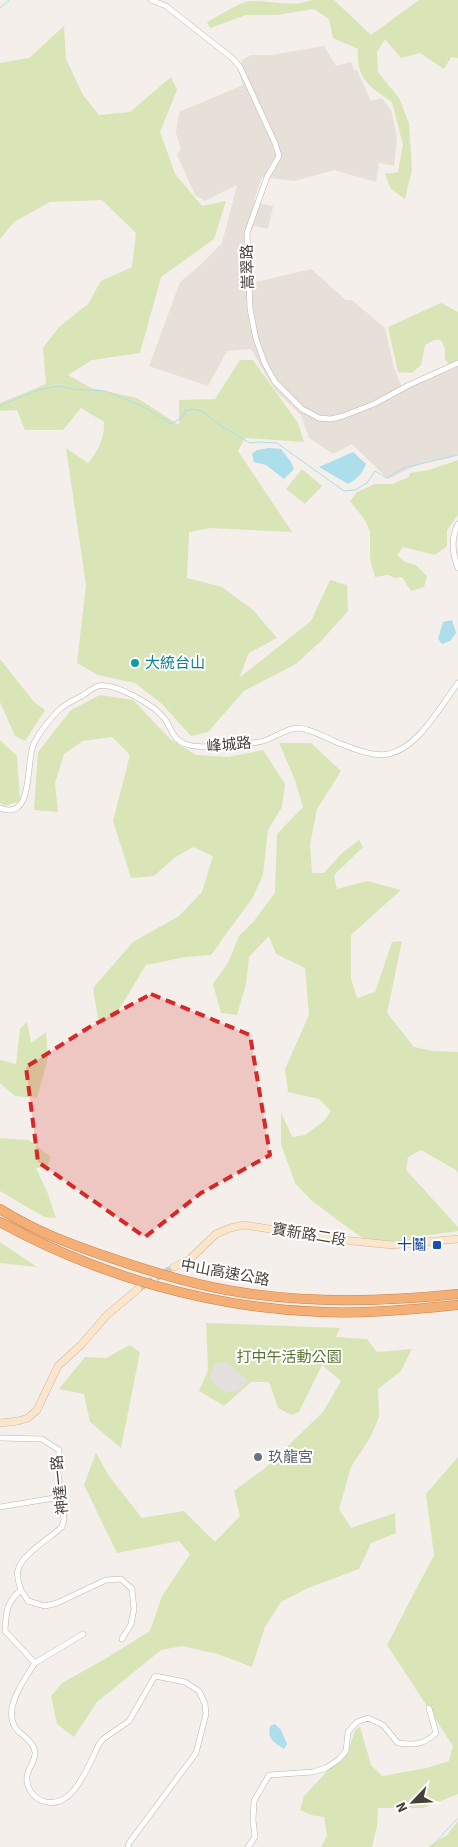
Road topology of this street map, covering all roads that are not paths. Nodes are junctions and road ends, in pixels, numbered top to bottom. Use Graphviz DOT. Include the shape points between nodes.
graph roads {
  1 [pos="151,0"];
  2 [pos="458,363"];
  3 [pos="458,524"];
  4 [pos="458,568"];
  5 [pos="458,683"];
  6 [pos="0,808"];
  7 [pos="0,1209"];
  8 [pos="0,1222"];
  9 [pos="458,1239"];
  10 [pos="174,1267"];
  11 [pos="138,1289"];
  12 [pos="458,1294"];
  13 [pos="458,1305"];
  14 [pos="0,1423"];
  15 [pos="0,1438"];
  16 [pos="60,1497"];
  17 [pos="0,1507"];
  18 [pos="21,1590"];
  19 [pos="2,1632"];
  20 [pos="83,1634"];
  21 [pos="122,1639"];
  22 [pos="35,1663"];
  23 [pos="429,1708"];
  24 [pos="128,1847"];
  25 [pos="248,1847"];
  1 -- 2 [label="street, 嵩翠路" via="166,6 240,67 276,143 279,156 247,233 250,309 256,339 275,382 302,409 319,418 331,419 374,404"];
  3 -- 4 [label="street" via="453,539 454,560"];
  5 -- 6 [label="street, 峰城路" via="411,744 389,754 373,754 298,728 261,742 197,747 177,739 163,717 139,698 112,686 99,686 60,709 30,753 25,797 12,811"];
  7 -- 12 [label="highway, 中山高速公路" via="26,1226 101,1255 229,1291 345,1300"];
  8 -- 13 [label="highway, 中山高速公路" via="96,1266 220,1301 323,1312"];
  9 -- 10 [label="street, 寶新路二段" via="392,1245 244,1225 216,1234 189,1260"];
  11 -- 14 [label="street" via="58,1366 37,1410 18,1422"];
  15 -- 16 [label="street, 神達一路" via="42,1439 59,1450"];
  16 -- 17 [label="street"];
  16 -- 18 [label="street, 神達一路" via="62,1527 24,1558 17,1576"];
  18 -- 19 [label="street" via="9,1602"];
  18 -- 21 [label="street" via="28,1601 45,1606 106,1580 121,1579 132,1589 134,1609 131,1624"];
  19 -- 22 [label="street"];
  20 -- 22 [label="street"];
  22 -- 24 [label="street" via="11,1704 10,1714 14,1728 31,1742 35,1752 26,1781 29,1788 39,1800 49,1803 66,1798 77,1788 99,1744 128,1721 155,1676 185,1682 199,1691 206,1704 196,1753"];
  23 -- 25 [label="street" via="436,1733 428,1741 398,1743 383,1725 368,1718 357,1722 348,1732 346,1751 326,1768 269,1775 254,1801 255,1837"];
}
